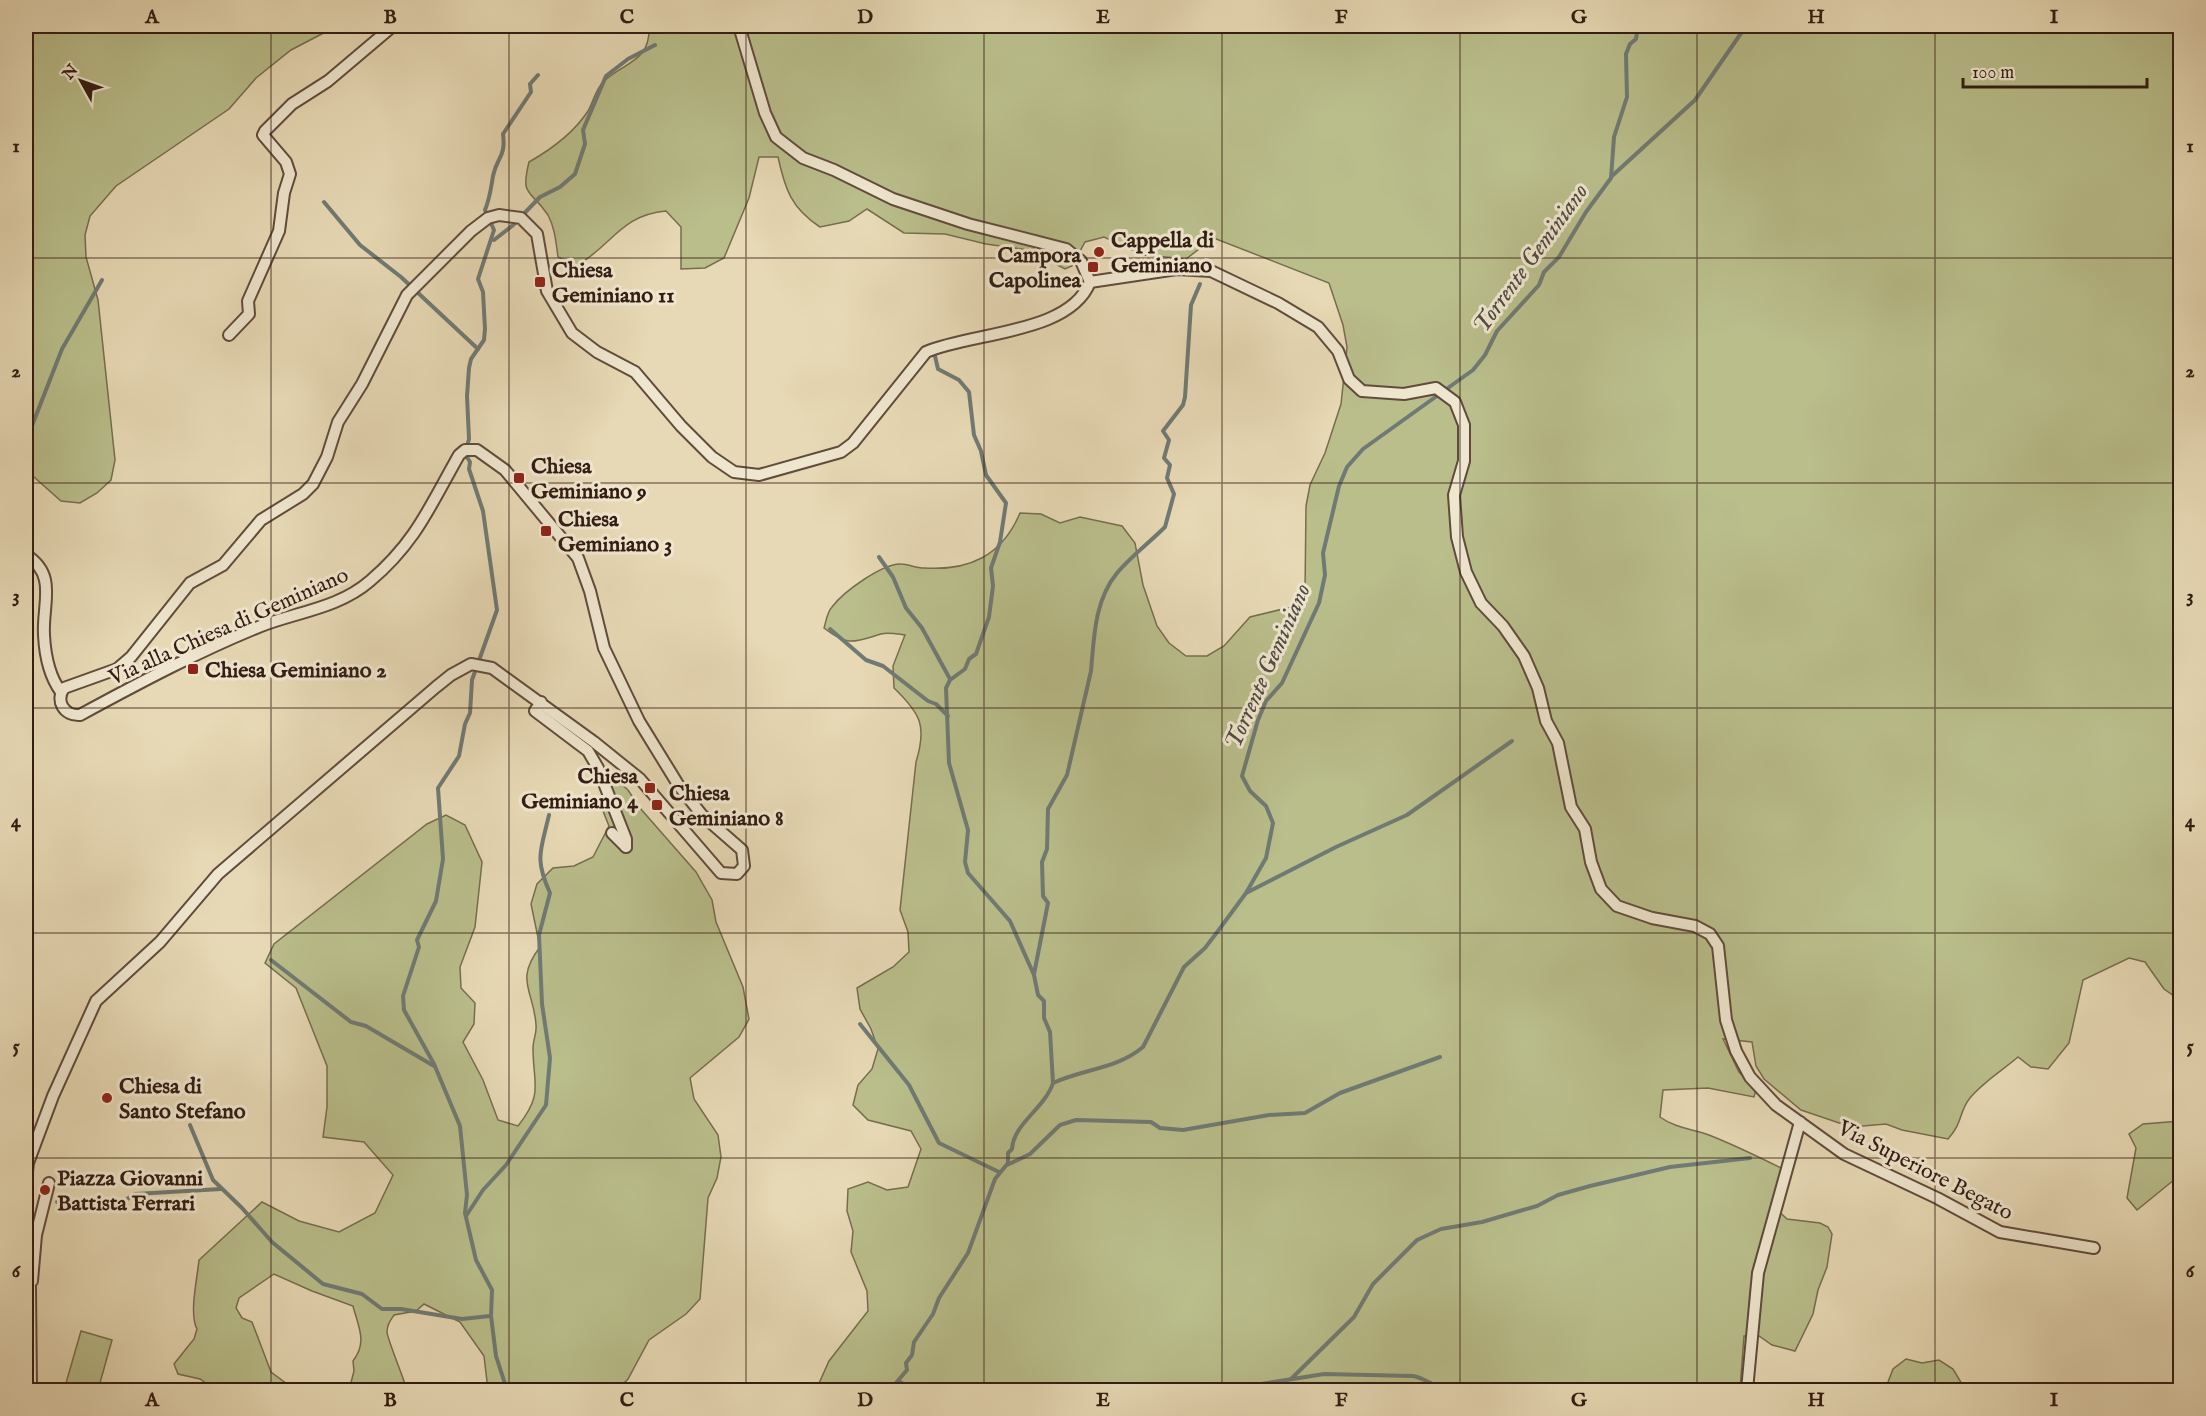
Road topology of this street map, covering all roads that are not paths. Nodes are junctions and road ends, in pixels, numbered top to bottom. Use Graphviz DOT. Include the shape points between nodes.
graph roads {
  1 [pos="393,26"];
  2 [pos="739,26"];
  3 [pos="1090,282"];
  4 [pos="229,335"];
  5 [pos="26,555"];
  6 [pos="61,692"];
  7 [pos="541,702"];
  8 [pos="612,833"];
  9 [pos="1800,1122"];
  10 [pos="26,1180"];
  11 [pos="50,1183"];
  12 [pos="2094,1248"];
  13 [pos="26,1260"];
  14 [pos="30,1287"];
  15 [pos="32,1390"];
  16 [pos="1747,1390"];
  1 -- 4 [label="street" via="328,81 292,104 265,131 263,135 286,162 290,174 279,231 248,301 249,314"];
  2 -- 3 [label="street" via="776,137 803,158 893,199 968,224 1066,249 1081,261"];
  3 -- 6 [label="street, Via alla Chiesa di Geminiano" via="1086,293 1070,308 1037,324 926,352 853,443 841,452 759,475 734,472 712,457 635,372 584,344 563,321 547,291 541,245 530,225 510,215 488,218 408,295 338,422 327,458 313,484 261,520 223,565 190,584 117,669 73,682"];
  3 -- 9 [label="street, Via Superiore Begato" via="1177,269 1210,271 1318,327 1338,351 1349,379 1362,391 1404,394 1436,388 1455,402 1464,425 1464,461 1454,495 1457,537 1466,572 1481,603 1524,656 1538,688 1546,721 1558,743 1571,807 1585,829 1601,889 1617,906 1695,926 1710,934 1718,946 1726,1020 1736,1051 1749,1077 1776,1105"];
  5 -- 6 [label="street" via="45,576 48,599 44,634 51,678"];
  6 -- 7 [label="street, Via alla Chiesa di Geminiano" via="60,702 65,711 80,715 260,627 340,601 382,570 415,534 459,455 465,450 477,450 505,470 578,558 604,648 639,721 702,815 742,850 746,860 741,870 731,875 721,873 640,780"];
  7 -- 8 [label="street" via="536,711 588,751 598,768 626,847"];
  7 -- 10 [label="street, Via alla Chiesa di Geminiano" via="492,668 481,664 462,668 218,874 160,942 96,1001 53,1096 28,1163"];
  9 -- 12 [label="street, Via Superiore Begato" via="1844,1154 2000,1232"];
  9 -- 16 [label="street" via="1758,1273"];
  11 -- 14 [label="street" via="36,1235"];
  13 -- 14 [label="street"];
  14 -- 15 [label="street"];
}
